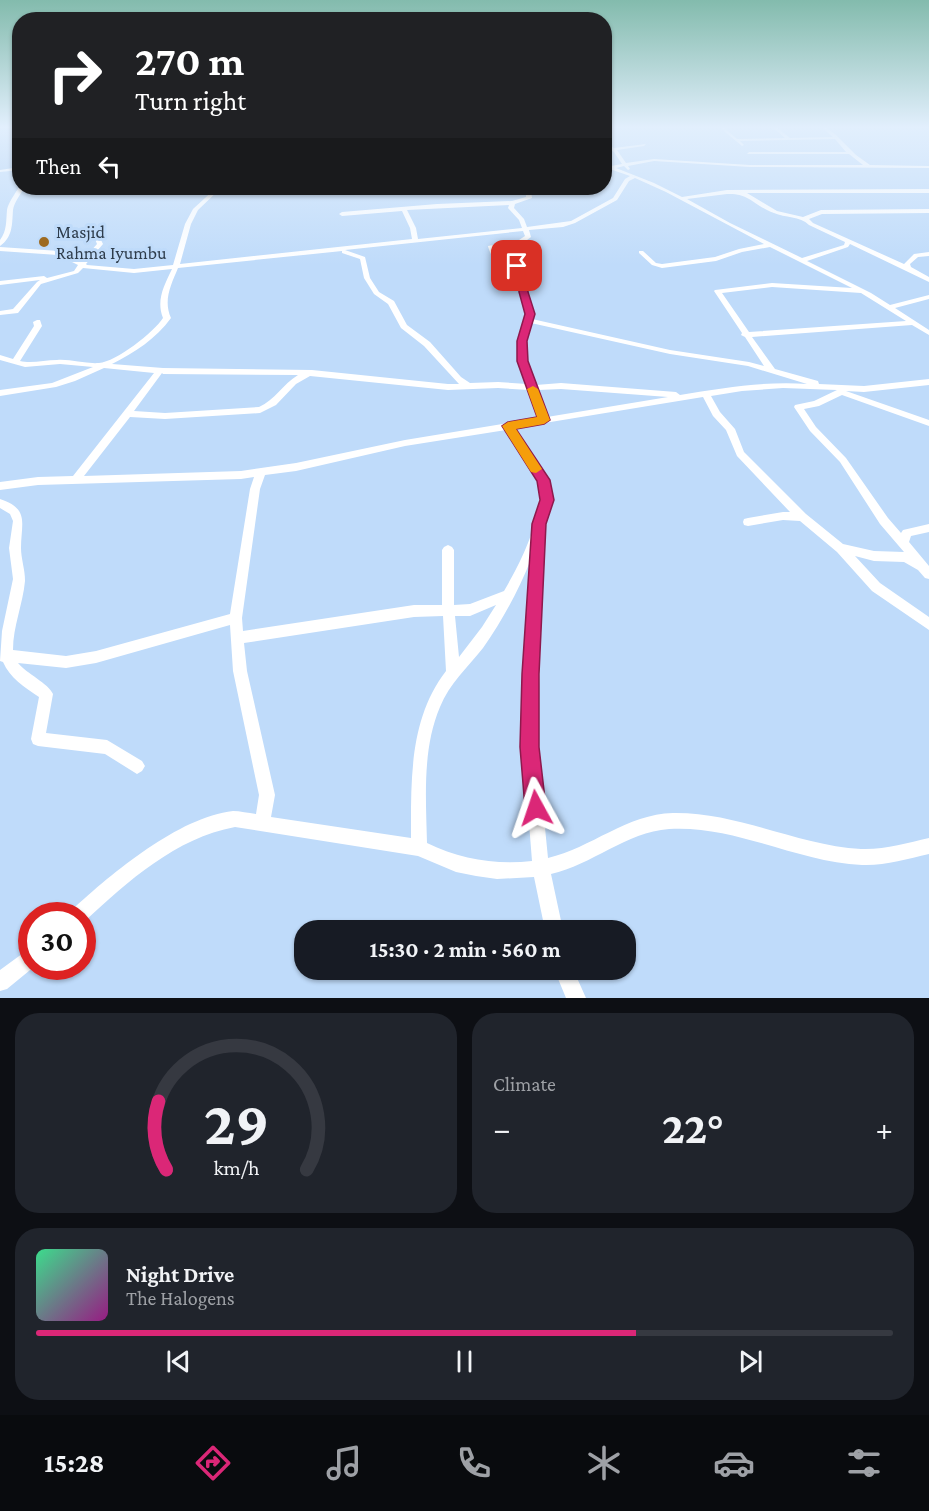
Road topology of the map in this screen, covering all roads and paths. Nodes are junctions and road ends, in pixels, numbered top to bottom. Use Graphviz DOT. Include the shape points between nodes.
graph roads {
  1 [pos="624,173"];
  2 [pos="630,173"];
  3 [pos="633,176"];
  4 [pos="921,191"];
  5 [pos="929,191"];
  6 [pos="741,192"];
  7 [pos="17,195"];
  8 [pos="211,195"];
  9 [pos="530,195"];
  10 [pos="929,196"];
  11 [pos="683,198"];
  12 [pos="512,203"];
  13 [pos="404,209"];
  14 [pos="929,211"];
  15 [pos="342,214"];
  16 [pos="805,219"];
  17 [pos="9,221"];
  18 [pos="0,223"];
  19 [pos="526,229"];
  20 [pos="64,233"];
  21 [pos="462,237"];
  22 [pos="478,241"];
  23 [pos="416,242"];
  24 [pos="848,242"];
  25 [pos="0,244"];
  26 [pos="772,245"];
  27 [pos="0,249"];
  28 [pos="334,251"];
  29 [pos="642,252"];
  30 [pos="929,254"];
  31 [pos="803,260"];
  32 [pos="81,266"];
  33 [pos="176,266"];
  34 [pos="908,268"];
  35 [pos="134,271"];
  36 [pos="62,277"];
  37 [pos="929,280"];
  38 [pos="0,284"];
  39 [pos="862,291"];
  40 [pos="929,297"];
  41 [pos="890,307"];
  42 [pos="0,314"];
  43 [pos="529,320"];
  44 [pos="37,322"];
  45 [pos="914,323"];
  46 [pos="929,333"];
  47 [pos="745,335"];
  48 [pos="0,357"];
  49 [pos="15,362"];
  50 [pos="100,366"];
  51 [pos="771,370"];
  52 [pos="160,371"];
  53 [pos="312,373"];
  54 [pos="929,382"];
  55 [pos="783,385"];
  56 [pos="469,386"];
  57 [pos="532,387"];
  58 [pos="838,391"];
  59 [pos="0,393"];
  60 [pos="706,394"];
  61 [pos="688,397"];
  62 [pos="130,414"];
  63 [pos="544,420"];
  64 [pos="929,423"];
  65 [pos="508,426"];
  66 [pos="261,472"];
  67 [pos="76,480"];
  68 [pos="0,486"];
  69 [pos="0,503"];
  70 [pos="802,517"];
  71 [pos="748,522"];
  72 [pos="539,524"];
  73 [pos="929,528"];
  74 [pos="903,541"];
  75 [pos="840,548"];
  76 [pos="448,550"];
  77 [pos="925,570"];
  78 [pos="509,595"];
  79 [pos="448,611"];
  80 [pos="236,618"];
  81 [pos="929,624"];
  82 [pos="238,638"];
  83 [pos="4,655"];
  84 [pos="453,671"];
  85 [pos="137,766"];
  86 [pos="262,822"];
  87 [pos="929,846"];
  88 [pos="419,848"];
  89 [pos="541,869"];
  90 [pos="93,902"];
  91 [pos="552,920"];
  92 [pos="18,968"];
  93 [pos="568,980"];
  94 [pos="0,982"];
  95 [pos="576,998"];
  1 -- 3 [label="street"];
  2 -- 3 [label="street"];
  3 -- 11 [label="street"];
  3 -- 19 [label="street" via="615,198 573,222"];
  4 -- 5 [label="street"];
  4 -- 6 [label="street"];
  4 -- 10 [label="street"];
  6 -- 11 [label="street"];
  6 -- 16 [label="street" via="775,212"];
  7 -- 17 [label="street"];
  8 -- 33 [label="street" via="194,212"];
  9 -- 12 [label="street"];
  11 -- 26 [label="street"];
  12 -- 13 [label="street"];
  12 -- 19 [label="street"];
  13 -- 15 [label="street"];
  13 -- 23 [label="street"];
  14 -- 16 [label="street" via="821,212"];
  16 -- 24 [label="street"];
  17 -- 18 [label="street"];
  17 -- 25 [label="street" via="6,237"];
  19 -- 21 [label="street"];
  19 -- 43 [label="street" via="528,237 520,242 488,245 496,260 524,270 523,292"];
  20 -- 32 [label="street" via="99,240"];
  21 -- 22 [label="street"];
  21 -- 23 [label="street"];
  23 -- 28 [label="street"];
  24 -- 31 [label="street"];
  24 -- 34 [label="street"];
  26 -- 29 [label="street" via="716,259 662,266"];
  26 -- 31 [label="street"];
  27 -- 32 [label="street" via="59,253"];
  28 -- 33 [label="street"];
  28 -- 56 [label="street" via="363,258 367,278 376,293 391,303 404,326"];
  30 -- 34 [label="street" via="911,258"];
  31 -- 39 [label="street"];
  32 -- 35 [label="street"];
  32 -- 36 [label="street"];
  33 -- 35 [label="street"];
  33 -- 50 [label="street" via="164,295 166,321 145,339"];
  34 -- 37 [label="street"];
  35 -- 36 [label="street"];
  36 -- 38 [label="street"];
  36 -- 42 [label="street" via="39,283 15,311"];
  39 -- 41 [label="street"];
  39 -- 47 [label="street" via="772,285 717,291"];
  40 -- 41 [label="street"];
  41 -- 45 [label="street"];
  43 -- 51 [label="street"];
  43 -- 57 [label="street" via="521,347"];
  44 -- 49 [label="street"];
  45 -- 46 [label="street"];
  45 -- 47 [label="street"];
  47 -- 51 [label="street"];
  48 -- 49 [label="street"];
  49 -- 50 [label="street"];
  50 -- 52 [label="street"];
  50 -- 59 [label="street" via="58,384"];
  51 -- 55 [label="street"];
  51 -- 58 [label="street"];
  52 -- 53 [label="street"];
  52 -- 62 [label="street"];
  53 -- 56 [label="street" via="401,384"];
  53 -- 62 [label="street" via="297,378 271,407 260,410 165,416"];
  54 -- 58 [label="street"];
  55 -- 58 [label="street"];
  55 -- 60 [label="street"];
  56 -- 57 [label="street"];
  57 -- 61 [label="street"];
  57 -- 63 [label="street"];
  58 -- 64 [label="street"];
  58 -- 74 [label="street" via="816,404 798,407"];
  60 -- 61 [label="street"];
  60 -- 70 [label="street" via="730,429 740,454"];
  61 -- 63 [label="street"];
  62 -- 67 [label="street"];
  63 -- 65 [label="street"];
  65 -- 66 [label="street"];
  65 -- 72 [label="street" via="543,480 547,500"];
  66 -- 67 [label="street"];
  66 -- 80 [label="street" via="255,489"];
  67 -- 68 [label="street"];
  69 -- 83 [label="street" via="14,511 20,523 15,561 19,576"];
  70 -- 71 [label="street"];
  70 -- 75 [label="street"];
  72 -- 78 [label="street"];
  72 -- 89 [label="street" via="530,747"];
  73 -- 74 [label="street" via="907,533"];
  74 -- 77 [label="street"];
  75 -- 77 [label="street" via="874,556 906,557"];
  75 -- 81 [label="street" via="876,587"];
  76 -- 79 [label="street"];
  78 -- 79 [label="street" via="470,610"];
  78 -- 84 [label="street" via="477,646"];
  79 -- 82 [label="street" via="414,610"];
  79 -- 84 [label="street"];
  80 -- 82 [label="street"];
  80 -- 83 [label="street" via="66,662"];
  82 -- 86 [label="street" via="240,671 267,795"];
  83 -- 85 [label="street" via="16,671 46,694 38,739 107,747"];
  84 -- 88 [label="street" via="432,708 423,738"];
  86 -- 88 [label="street"];
  86 -- 90 [label="street" via="235,819 195,830 148,858"];
  87 -- 89 [label="street" via="862,857 708,824 668,821 617,834 576,857"];
  88 -- 89 [label="street" via="438,859 497,872"];
  89 -- 91 [label="street"];
  92 -- 94 [label="street"];
  93 -- 95 [label="street"];
}
